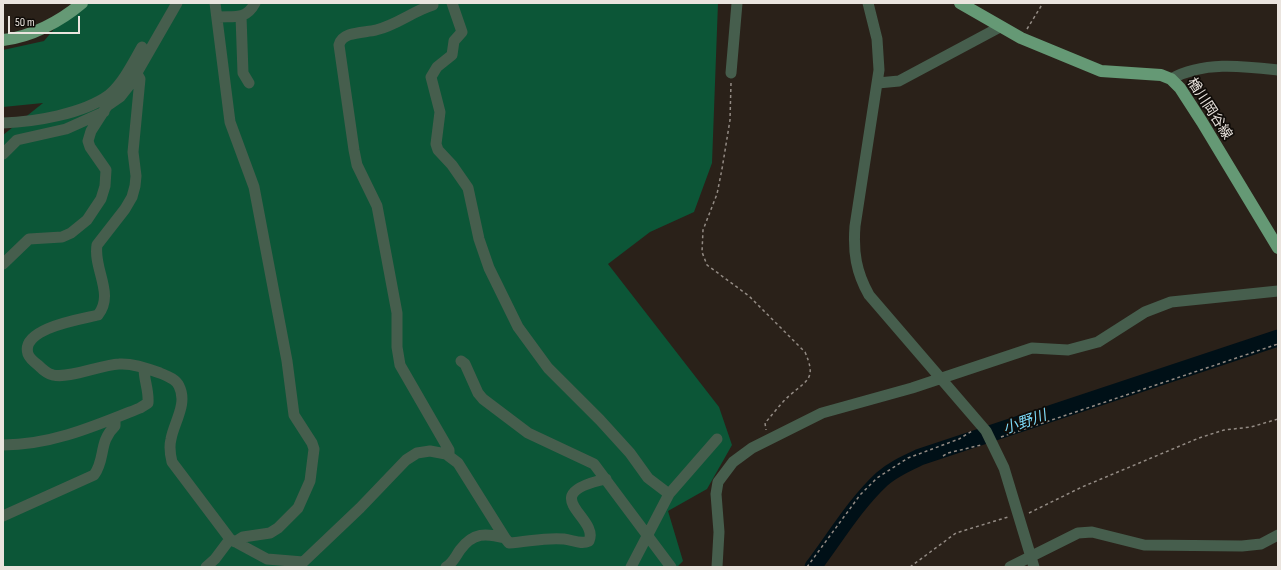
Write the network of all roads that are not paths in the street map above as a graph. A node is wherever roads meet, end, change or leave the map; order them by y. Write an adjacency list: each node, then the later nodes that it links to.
1 (82, 3): 16 (main road)
2 (168, 3): 24 (street)
3 (177, 3): 18 (street)
4 (215, 3): 13 (street)
5 (255, 3): 12 (street)
6 (409, 3): 14 (street)
7 (451, 3): 11 (street); 39 (street)
8 (737, 3): 19 (street)
9 (868, 3): 22 (street)
10 (960, 3): 15 (main road, 楢川岡谷線)
11 (431, 4): 14 (street)
12 (241, 16): 13 (street); 21 (street)
13 (218, 17): 44 (street)
14 (395, 22): 37 (street)
15 (1000, 27): 20 (main road, 楢川岡谷線); 22 (street)
16 (3, 40)
17 (1278, 70): 20 (street)
18 (136, 72): 23 (street); 30 (street)
19 (731, 73)
20 (1171, 79): 26 (main road, 楢川岡谷線)
21 (250, 83)
22 (878, 83): 31 (street)
23 (104, 112): 25 (street); 27 (street)
24 (3, 123)
25 (3, 154)
26 (1278, 248)
27 (3, 264)
28 (1278, 290): 31 (street)
29 (461, 361): 38 (street)
30 (144, 368): 32 (street); 44 (street)
31 (942, 379): 45 (street); 52 (street)
32 (115, 418): 33 (street); 36 (street)
33 (94, 426): 35 (street); 36 (street)
34 (717, 439): 39 (street)
35 (3, 445)
36 (102, 447): 40 (street)
37 (449, 456): 43 (street); 47 (street)
38 (606, 479): 41 (street); 43 (street)
39 (670, 494): 41 (street)
40 (3, 516)
41 (647, 535): 50 (street); 51 (street)
42 (1278, 535): 45 (street)
43 (505, 538): 49 (street)
44 (232, 540): 46 (street); 48 (street)
45 (1032, 562): 53 (street)
46 (268, 563): 47 (street)
47 (301, 564)
48 (206, 567)
49 (446, 567)
50 (631, 567)
51 (671, 567)
52 (717, 567)
53 (1010, 567)

